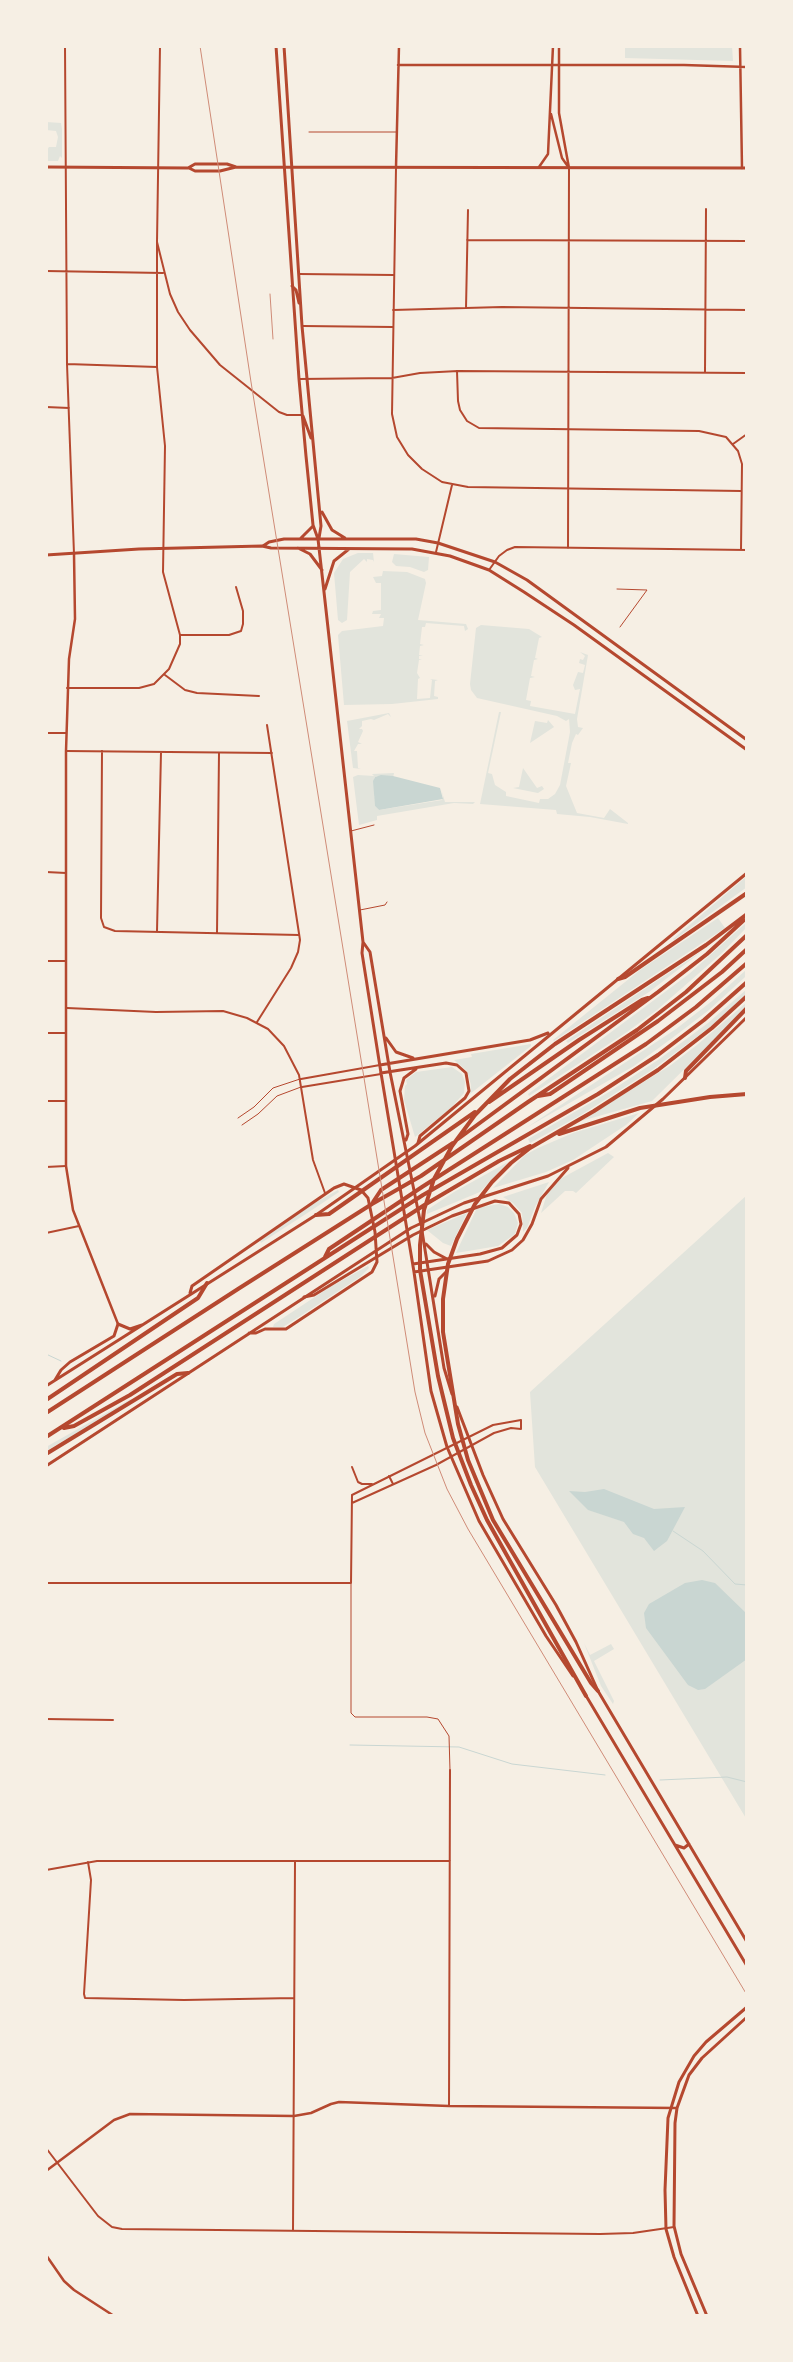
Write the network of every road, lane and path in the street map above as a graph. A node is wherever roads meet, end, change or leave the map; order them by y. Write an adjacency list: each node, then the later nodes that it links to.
1 (65, 46): 20 (street)
2 (160, 46): 21 (street)
3 (276, 46): 10 (main road)
4 (284, 46): 9 (main road)
5 (399, 46): 11 (street)
6 (553, 46): 12 (street)
7 (559, 46): 13 (street)
8 (740, 46): 14 (street)
9 (285, 54): 10 (main road); 26 (main road)
10 (277, 55): 25 (main road)
11 (398, 65): 12 (street); 18 (street)
12 (553, 65): 13 (street); 16 (street)
13 (560, 65): 14 (street); 28 (street)
14 (742, 67): 15 (street); 29 (street)
15 (747, 67)
16 (550, 110): 23 (street); 28 (street)
17 (309, 132): 18 (lane)
18 (396, 132): 27 (street)
19 (46, 167): 20 (main road)
20 (65, 167): 21 (main road); 39 (street)
21 (158, 167): 24 (main road); 37 (street)
22 (236, 167): 24 (main road); 24 (main road); 25 (main road)
23 (539, 167): 27 (main road); 28 (main road)
24 (188, 168)
25 (284, 168): 26 (main road); 44 (main road)
26 (292, 168): 27 (main road); 42 (main road)
27 (396, 168): 43 (street)
28 (569, 168): 29 (main road); 34 (street)
29 (742, 168): 30 (main road)
30 (747, 168)
31 (706, 209): 35 (street)
32 (468, 210): 33 (street)
33 (467, 240): 34 (street); 45 (street)
34 (570, 240): 35 (street); 46 (street)
35 (706, 240): 36 (street); 49 (street)
36 (747, 241)
37 (157, 242): 40 (street); 41 (street)
38 (46, 271): 39 (street)
39 (66, 272): 40 (street); 53 (street)
40 (155, 273): 41 (street); 54 (street)
41 (163, 273): 64 (street)
42 (299, 274): 43 (street); 47 (main road)
43 (394, 275): 48 (street)
44 (292, 286): 47 (main road); 60 (main road)
45 (466, 308): 46 (street); 48 (street)
46 (570, 309): 49 (street); 56 (street)
47 (301, 310): 51 (main road)
48 (393, 310): 52 (street)
49 (705, 310): 50 (street); 57 (street)
50 (747, 310)
51 (302, 326): 52 (street); 61 (main road)
52 (393, 326): 59 (street)
53 (68, 364): 54 (street); 63 (street)
54 (157, 367): 80 (street)
55 (458, 371): 56 (street); 59 (street); 65 (street)
56 (570, 372): 57 (street); 65 (street)
57 (705, 372): 58 (street)
58 (747, 373)
59 (392, 378): 61 (street); 69 (street)
60 (298, 379): 61 (street); 64 (main road)
61 (306, 379): 68 (main road)
62 (46, 408): 63 (street)
63 (70, 408): 87 (street)
64 (302, 415): 68 (main road); 73 (main road)
65 (570, 430): 67 (street); 70 (street)
66 (747, 434): 67 (street)
67 (733, 444): 71 (street)
68 (313, 446): 72 (main road)
69 (452, 485): 70 (street); 77 (street)
70 (569, 489): 71 (street); 82 (street)
71 (742, 491): 84 (street)
72 (319, 500): 75 (main road); 76 (main road)
73 (314, 525): 74 (main road); 75 (main road)
74 (299, 539): 75 (main road); 78 (main road)
75 (318, 539): 76 (main road); 81 (main road)
76 (348, 539): 77 (main road)
77 (438, 543): 86 (street); 89 (main road)
78 (262, 546): 79 (main road); 80 (main road)
79 (295, 547): 81 (main road); 91 (main road)
80 (164, 548): 87 (main road); 96 (street)
81 (320, 548): 83 (main road); 91 (main road)
82 (568, 548): 84 (street); 89 (street)
83 (350, 549): 86 (main road); 94 (main road)
84 (741, 550): 85 (street)
85 (747, 550)
86 (436, 552): 90 (main road)
87 (74, 554): 88 (main road); 102 (street)
88 (46, 555)
89 (495, 562): 90 (street); 97 (main road)
90 (489, 570): 98 (main road)
91 (322, 571): 94 (main road)
92 (236, 587): 96 (street)
93 (617, 589): 95 (lane)
94 (324, 592): 116 (main road)
95 (620, 627)
96 (180, 635): 101 (street)
97 (604, 637): 98 (main road); 99 (main road)
98 (600, 644): 100 (main road)
99 (649, 669): 100 (main road); 107 (main road)
100 (644, 675): 108 (main road)
101 (164, 676): 102 (street); 103 (street)
102 (67, 688): 106 (street)
103 (260, 696)
104 (267, 725): 114 (street)
105 (46, 733): 106 (street)
106 (66, 733): 110 (street)
107 (746, 739): 108 (main road)
108 (740, 745): 109 (main road)
109 (747, 750)
110 (66, 751): 111 (street); 118 (street)
111 (102, 751): 112 (street); 124 (street)
112 (161, 752): 113 (street); 124 (street)
113 (219, 753): 114 (street); 125 (street)
114 (272, 753): 126 (street)
115 (374, 825): 116 (lane)
116 (350, 831): 122 (main road)
117 (46, 872): 118 (street)
118 (66, 873): 131 (street)
119 (747, 873): 133 (main road)
120 (747, 892): 133 (highway)
121 (387, 902): 122 (lane)
122 (359, 911): 128 (main road)
123 (747, 915): 136 (highway); 206 (highway)
124 (157, 931): 125 (street)
125 (217, 932): 126 (street)
126 (299, 935): 140 (street)
127 (747, 935): 155 (highway)
128 (363, 942): 144 (main road); 147 (main road)
129 (747, 948): 155 (highway)
130 (46, 961): 131 (street)
131 (66, 961): 137 (street)
132 (747, 963): 171 (highway)
133 (618, 979): 141 (main road)
134 (747, 982): 171 (highway)
135 (747, 996): 205 (highway)
136 (651, 998): 166 (highway); 167 (highway)
137 (66, 1007): 140 (street); 143 (street)
138 (747, 1008): 151 (highway)
139 (747, 1016): 151 (main road)
140 (257, 1022): 152 (street)
141 (551, 1032): 145 (main road); 161 (main road)
142 (46, 1033): 143 (street)
143 (66, 1033): 157 (street)
144 (384, 1034): 145 (main road); 146 (main road)
145 (416, 1058): 146 (main road)
146 (389, 1064): 147 (main road); 149 (main road)
147 (380, 1066): 150 (main road); 152 (street)
148 (418, 1068): 149 (main road); 160 (main road); 161 (main road)
149 (390, 1072): 150 (main road); 160 (main road)
150 (381, 1074): 153 (street); 174 (main road)
151 (685, 1078): 164 (main road)
152 (300, 1079): 153 (street); 158 (lane)
153 (302, 1087): 159 (lane); 165 (street)
154 (747, 1094): 190 (highway)
155 (536, 1096): 166 (highway)
156 (46, 1101): 157 (street)
157 (65, 1101): 162 (street)
158 (238, 1118)
159 (242, 1125)
160 (406, 1141): 170 (main road)
161 (417, 1144): 167 (main road)
162 (66, 1166): 163 (street); 168 (street)
163 (46, 1167)
164 (568, 1168): 175 (main road); 180 (main road)
165 (325, 1193): 179 (main road); 184 (main road)
166 (372, 1204): 189 (highway)
167 (316, 1215): 178 (main road)
168 (79, 1226): 169 (street); 183 (street)
169 (46, 1232)
170 (425, 1243): 172 (main road); 173 (main road)
171 (325, 1257): 190 (highway)
172 (448, 1259): 173 (main road); 180 (main road)
173 (428, 1262): 174 (main road); 176 (main road)
174 (413, 1264): 177 (main road)
175 (452, 1267): 176 (main road); 181 (main road)
176 (429, 1270): 177 (main road); 181 (main road)
177 (414, 1272): 193 (main road)
178 (207, 1283): 179 (main road); 188 (highway)
179 (190, 1294): 182 (main road)
180 (304, 1297): 184 (main road)
181 (434, 1302): 191 (main road)
182 (148, 1323): 183 (main road); 186 (main road)
183 (118, 1324): 186 (main road)
184 (249, 1333): 185 (main road)
185 (188, 1373): 195 (highway); 197 (main road)
186 (55, 1381): 187 (main road)
187 (46, 1386)
188 (46, 1400)
189 (46, 1414)
190 (59, 1429): 192 (highway)
191 (468, 1436): 193 (street); 194 (main road); 194 (street)
192 (46, 1437)
193 (446, 1446): 196 (main road); 199 (street)
194 (471, 1447): 196 (street); 205 (main road)
195 (46, 1454)
196 (451, 1458): 201 (street); 206 (main road)
197 (46, 1466)
198 (352, 1467): 200 (street)
199 (389, 1476): 200 (street); 201 (street)
200 (377, 1483): 202 (street)
201 (393, 1484): 202 (street)
202 (352, 1503): 204 (street)
203 (46, 1582): 204 (street)
204 (351, 1583): 209 (lane)
205 (598, 1692): 210 (main road)
206 (586, 1696): 211 (main road)
207 (46, 1719): 208 (street)
208 (113, 1720)
209 (450, 1770): 212 (street)
210 (689, 1844): 211 (main road); 216 (main road)
211 (674, 1845): 217 (main road)
212 (450, 1861): 214 (street); 223 (street)
213 (88, 1862): 214 (street); 215 (street); 218 (street)
214 (295, 1862): 218 (street)
215 (46, 1870)
216 (747, 1942)
217 (747, 1966)
218 (294, 1998): 226 (street)
219 (747, 2007): 221 (main road)
220 (747, 2017): 222 (main road)
221 (696, 2053): 222 (main road); 224 (main road)
222 (702, 2058): 225 (main road)
223 (449, 2106): 224 (street); 226 (street)
224 (670, 2108): 225 (street); 231 (main road)
225 (677, 2108): 230 (main road)
226 (294, 2116): 228 (street); 232 (street)
227 (46, 2148): 228 (street)
228 (57, 2162): 229 (street); 232 (street)
229 (46, 2171)
230 (674, 2227): 231 (street); 234 (main road)
231 (666, 2229): 232 (street); 235 (main road)
232 (293, 2230)
233 (46, 2255): 236 (street)
234 (704, 2308): 235 (main road); 237 (main road)
235 (697, 2314)
236 (114, 2316)
237 (707, 2316)

